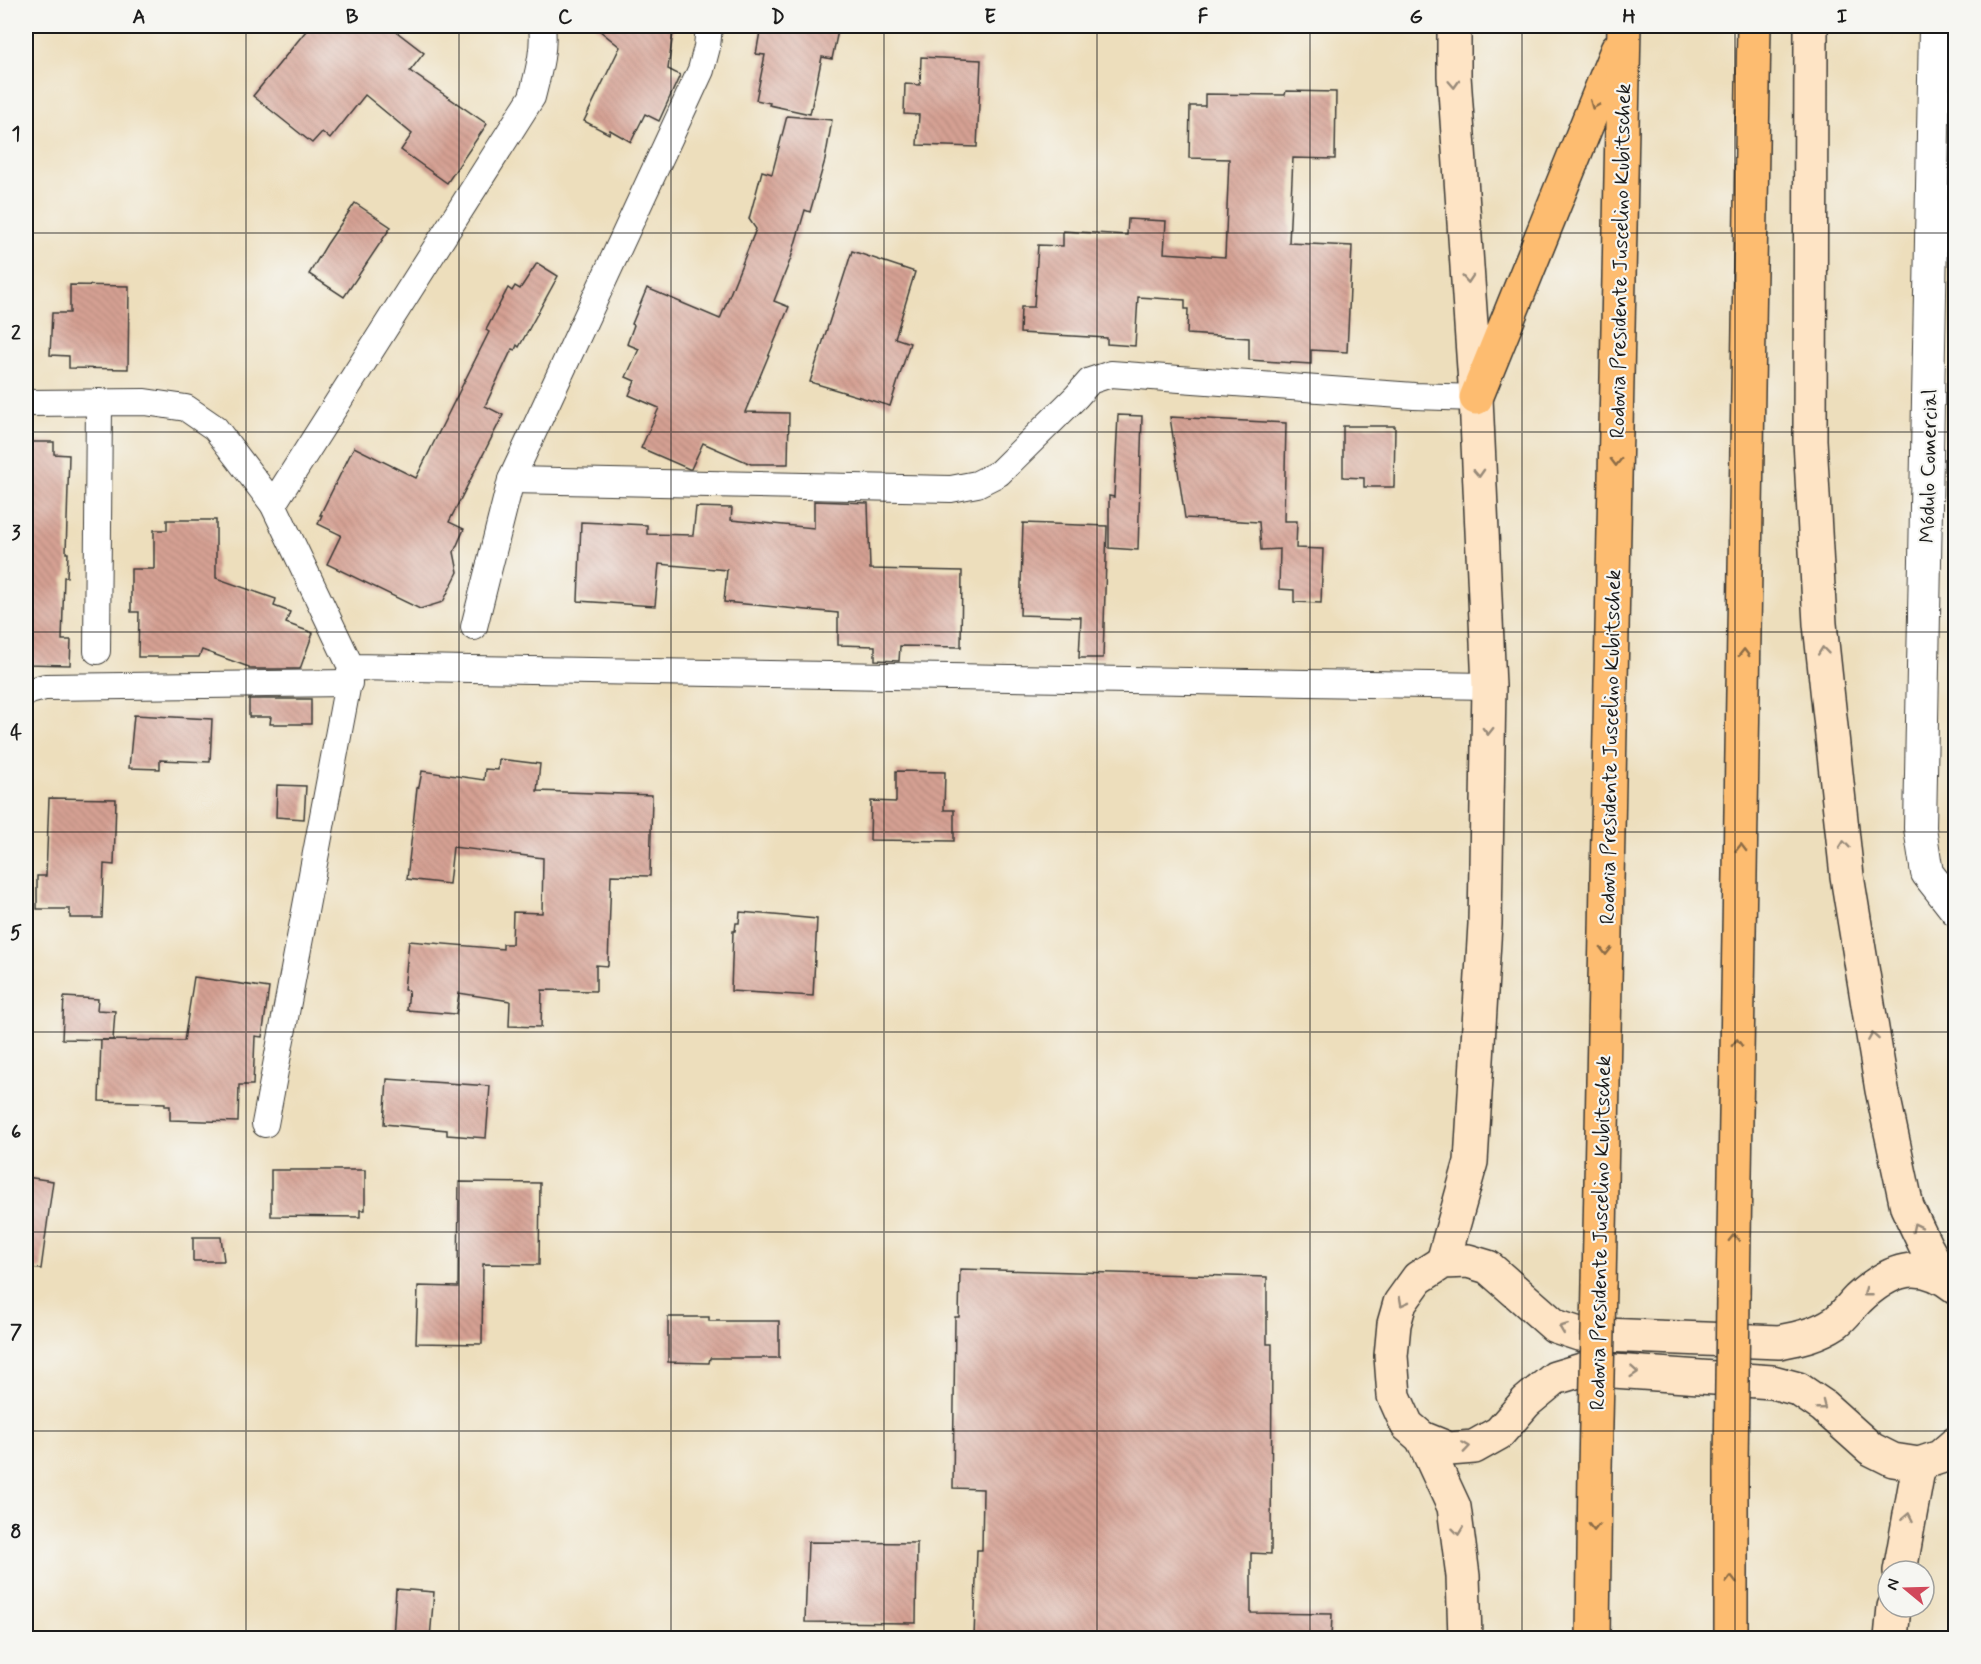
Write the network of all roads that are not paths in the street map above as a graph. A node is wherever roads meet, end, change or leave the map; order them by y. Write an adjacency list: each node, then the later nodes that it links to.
1 (542, 26): 12 (street)
2 (709, 26): 11 (street)
3 (1454, 26): 8 (main road, one-way to 8)
4 (1754, 26): 29 (highway, one-way to 4, bridge)
5 (1811, 26): 21 (main road, one-way to 5)
6 (1935, 26): 18 (street, Módulo Comercial)
7 (1624, 28): 8 (highway, one-way to 8); 28 (highway, Rodovia Presidente Juscelino Kubitschek, one-way to 28, bridge)
8 (1476, 398): 11 (street); 16 (main road, one-way to 16)
9 (99, 402): 10 (street); 12 (street); 14 (street)
10 (26, 403)
11 (511, 480): 13 (street)
12 (273, 504): 15 (street)
13 (474, 627)
14 (97, 651)
15 (350, 675): 16 (street); 17 (street); 19 (street)
16 (1489, 686): 20 (main road, one-way to 20)
17 (26, 692)
18 (1953, 904)
19 (265, 1124)
20 (1443, 1262): 21 (main road, one-way to 20); 22 (main road, one-way to 22)
21 (1950, 1282)
22 (1422, 1438): 24 (main road, one-way to 24); 27 (main road, one-way to 27)
23 (1956, 1443): 24 (main road)
24 (1919, 1464): 25 (main road, one-way to 24)
25 (1902, 1559)
26 (1893, 1619): 30 (main road)
27 (1465, 1638)
28 (1593, 1638)
29 (1731, 1638)
30 (1891, 1638)

